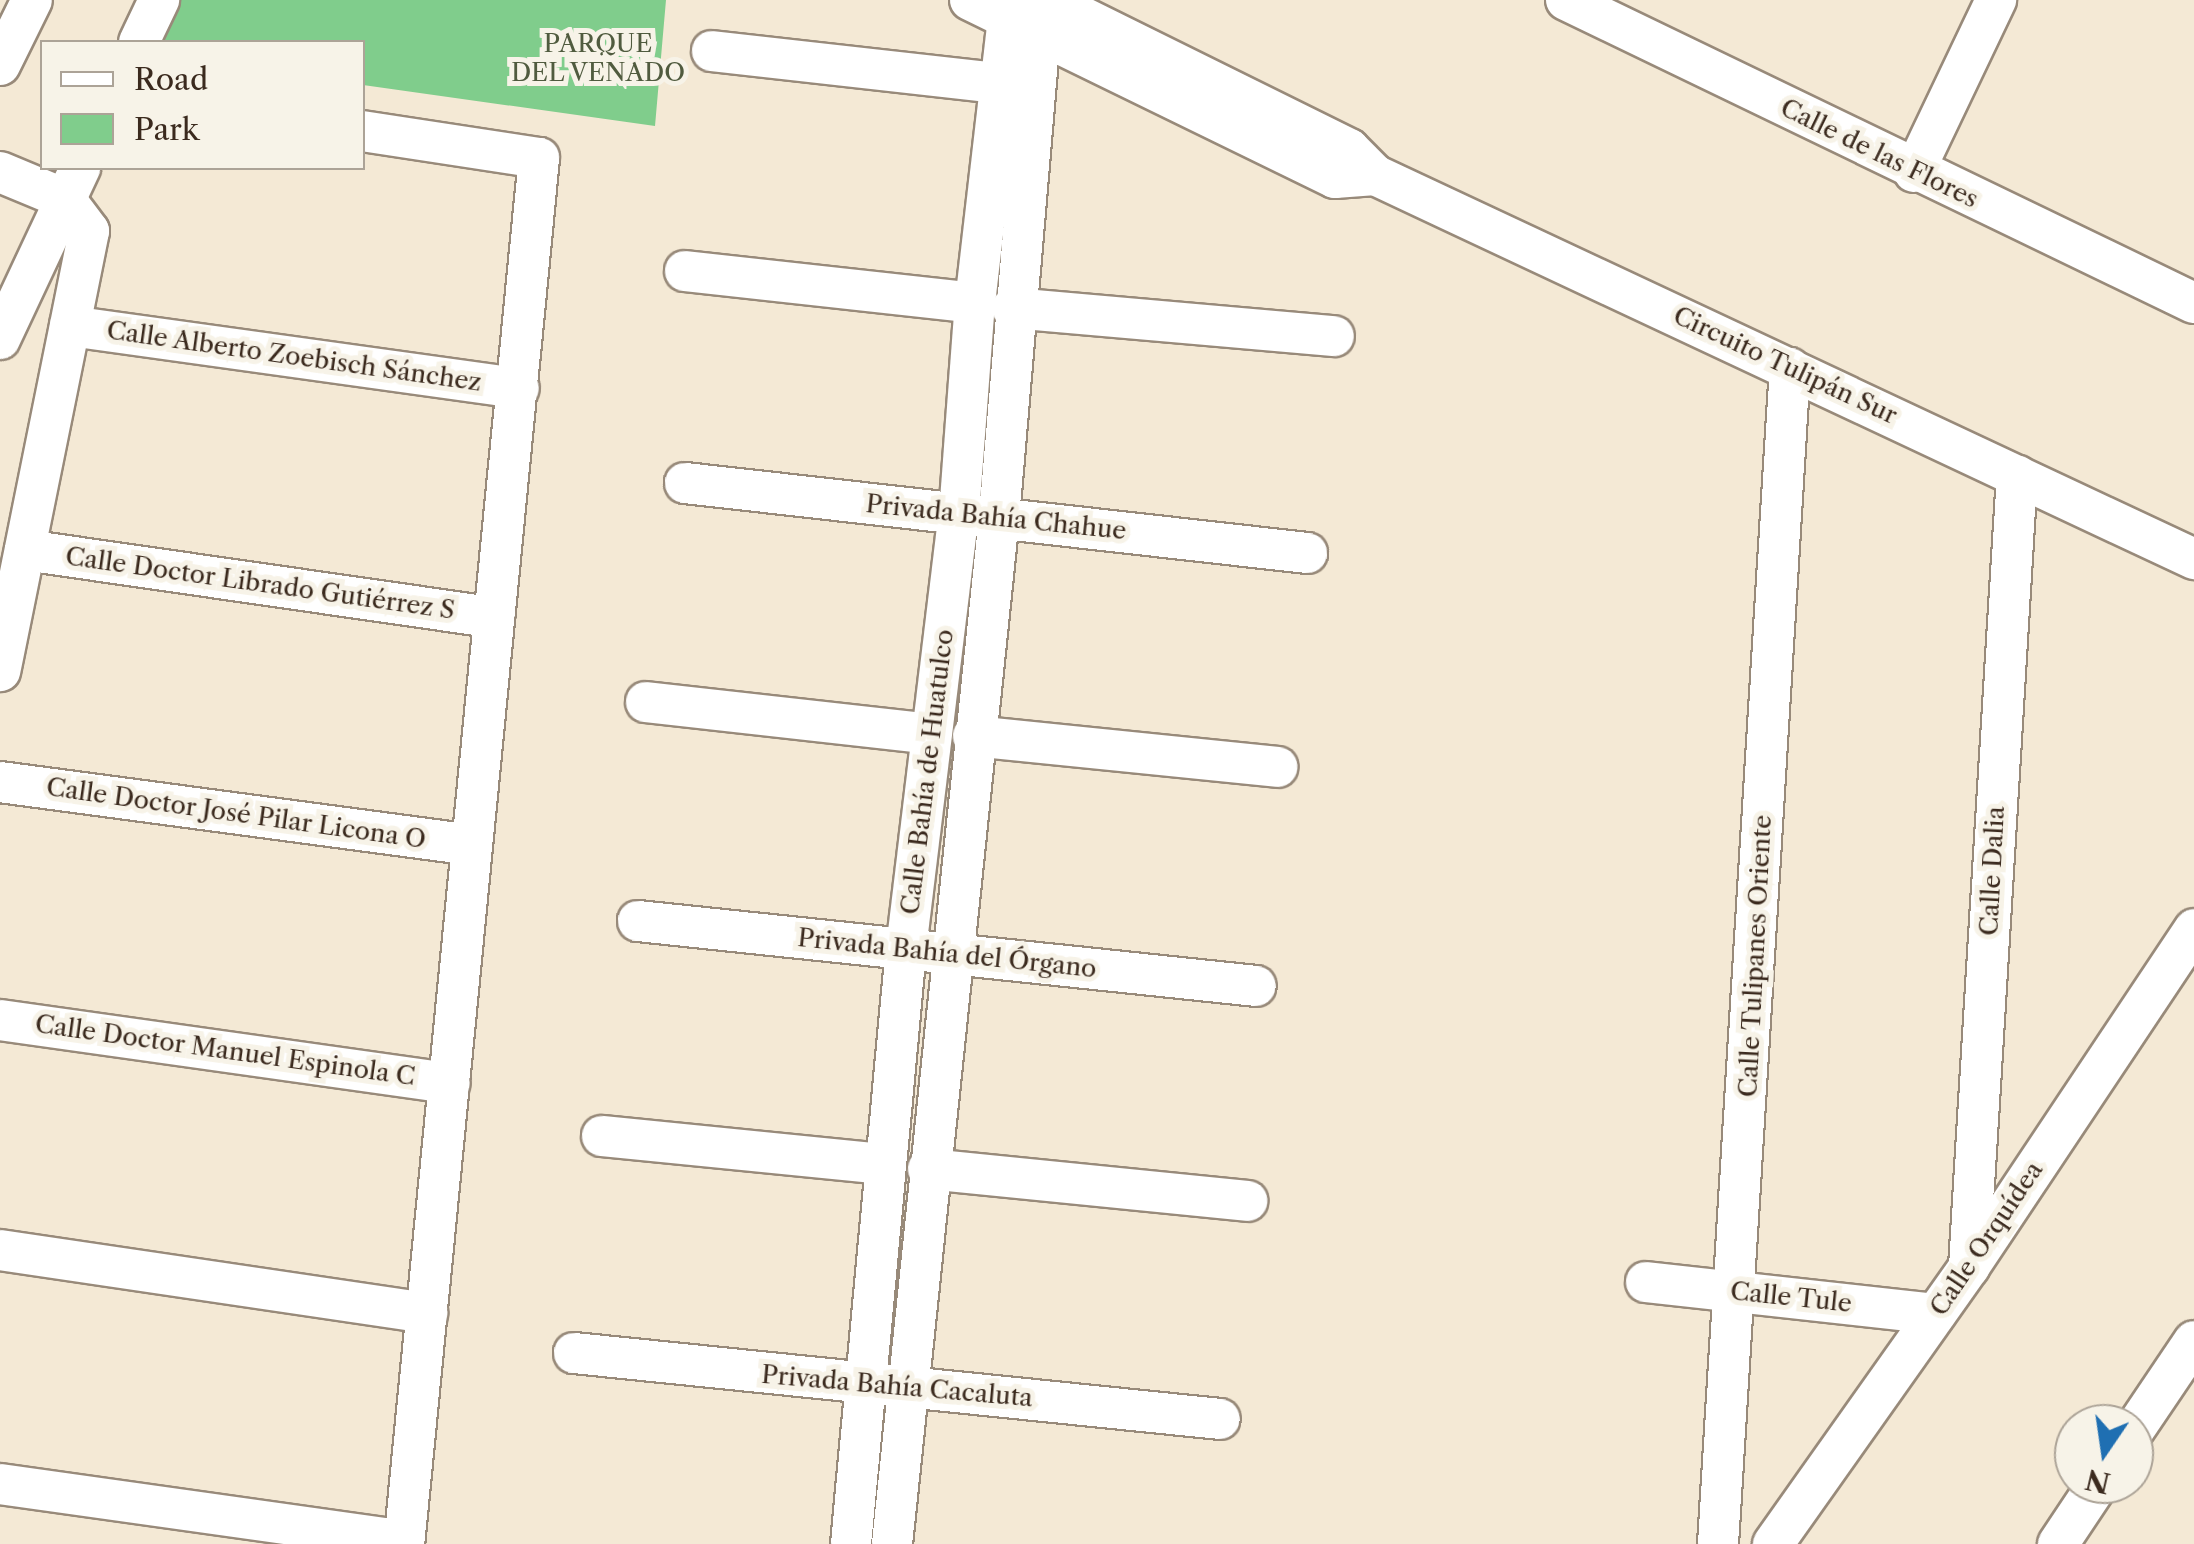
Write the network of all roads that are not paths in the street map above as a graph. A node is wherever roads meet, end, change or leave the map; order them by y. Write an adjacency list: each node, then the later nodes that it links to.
1 (158, 0): 7 (street)
2 (970, 0): 6 (street, Circuito Tulipán Sur)
3 (1566, 0): 13 (street, Calle de las Flores)
4 (1996, 0): 13 (street)
5 (18, 7): 9 (street)
6 (1030, 10): 10 (street, Calle Bahía de Huatulco); 17 (street, Calle Bahía de Huatulco); 21 (street, Circuito Tulipán Sur)
7 (140, 40)
8 (712, 52): 10 (street)
9 (0, 65)
10 (998, 83): 17 (street, Calle Bahía de Huatulco)
11 (365, 131): 22 (street)
12 (0, 172): 14 (street)
13 (1914, 172): 16 (street, Calle de las Flores)
14 (72, 184): 18 (street); 20 (street)
15 (685, 271): 17 (street)
16 (2194, 303)
17 (994, 306): 19 (street); 25 (street, Calle Bahía de Huatulco); 26 (street, Calle Bahía de Huatulco)
18 (70, 326): 22 (street, Calle Alberto Zoebisch Sánchez); 27 (street)
19 (1334, 336)
20 (0, 338)
21 (1790, 368): 23 (street, Circuito Tulipán Sur); 52 (street, Calle Tulipanes Oriente)
22 (519, 388): 30 (street)
23 (2017, 476): 29 (street, Circuito Tulipán Sur); 50 (street, Calle Dalia)
24 (685, 482): 25 (street, Privada Bahía Chahue)
25 (959, 514): 26 (street, Privada Bahía Chahue); 33 (street, Calle Bahía de Huatulco)
26 (999, 517): 28 (street, Privada Bahía Chahue); 34 (street, Calle Bahía de Huatulco)
27 (25, 550): 30 (street, Calle Doctor Librado Gutiérrez S); 31 (street)
28 (1307, 553)
29 (2194, 560)
30 (494, 618): 37 (street)
31 (0, 671)
32 (646, 702): 33 (street)
33 (932, 734): 40 (street, Calle Bahía de Huatulco)
34 (972, 736): 35 (street); 41 (street, Calle Bahía de Huatulco)
35 (1277, 767)
36 (0, 782): 37 (street, Calle Doctor José Pilar Licona O)
37 (472, 845): 44 (street)
38 (638, 922): 40 (street, Privada Bahía del Órgano)
39 (2194, 929): 50 (street, Calle Orquídea)
40 (906, 949): 41 (street, Privada Bahía del Órgano); 46 (street, Calle Bahía de Huatulco)
41 (949, 954): 42 (street, Privada Bahía del Órgano); 47 (street, Calle Bahía de Huatulco)
42 (1256, 986)
43 (0, 1020): 44 (street, Calle Doctor Manuel Espinola C)
44 (450, 1083): 53 (street)
45 (602, 1136): 46 (street)
46 (885, 1164): 57 (street, Calle Bahía de Huatulco)
47 (928, 1169): 48 (street); 58 (street, Calle Bahía de Huatulco)
48 (1247, 1201)
49 (0, 1250): 53 (street)
50 (1969, 1267): 54 (street, Calle Orquídea)
51 (1646, 1282): 52 (street, Calle Tule)
52 (1736, 1291): 54 (street, Calle Tule); 66 (street, Calle Tulipanes Oriente)
53 (427, 1312): 63 (street)
54 (1935, 1314): 67 (street, Calle Orquídea)
55 (2194, 1340): 59 (street)
56 (574, 1354): 57 (street, Privada Bahía Cacaluta)
57 (864, 1384): 58 (street, Privada Bahía Cacaluta); 64 (street, Calle Bahía de Huatulco)
58 (907, 1387): 60 (street, Privada Bahía Cacaluta); 65 (street, Calle Bahía de Huatulco)
59 (2151, 1404)
60 (1220, 1419)
61 (0, 1484): 63 (street)
62 (2085, 1504): 68 (street)
63 (404, 1542)
64 (851, 1544)
65 (892, 1544)
66 (1718, 1544)
67 (1773, 1544)
68 (2058, 1544)

